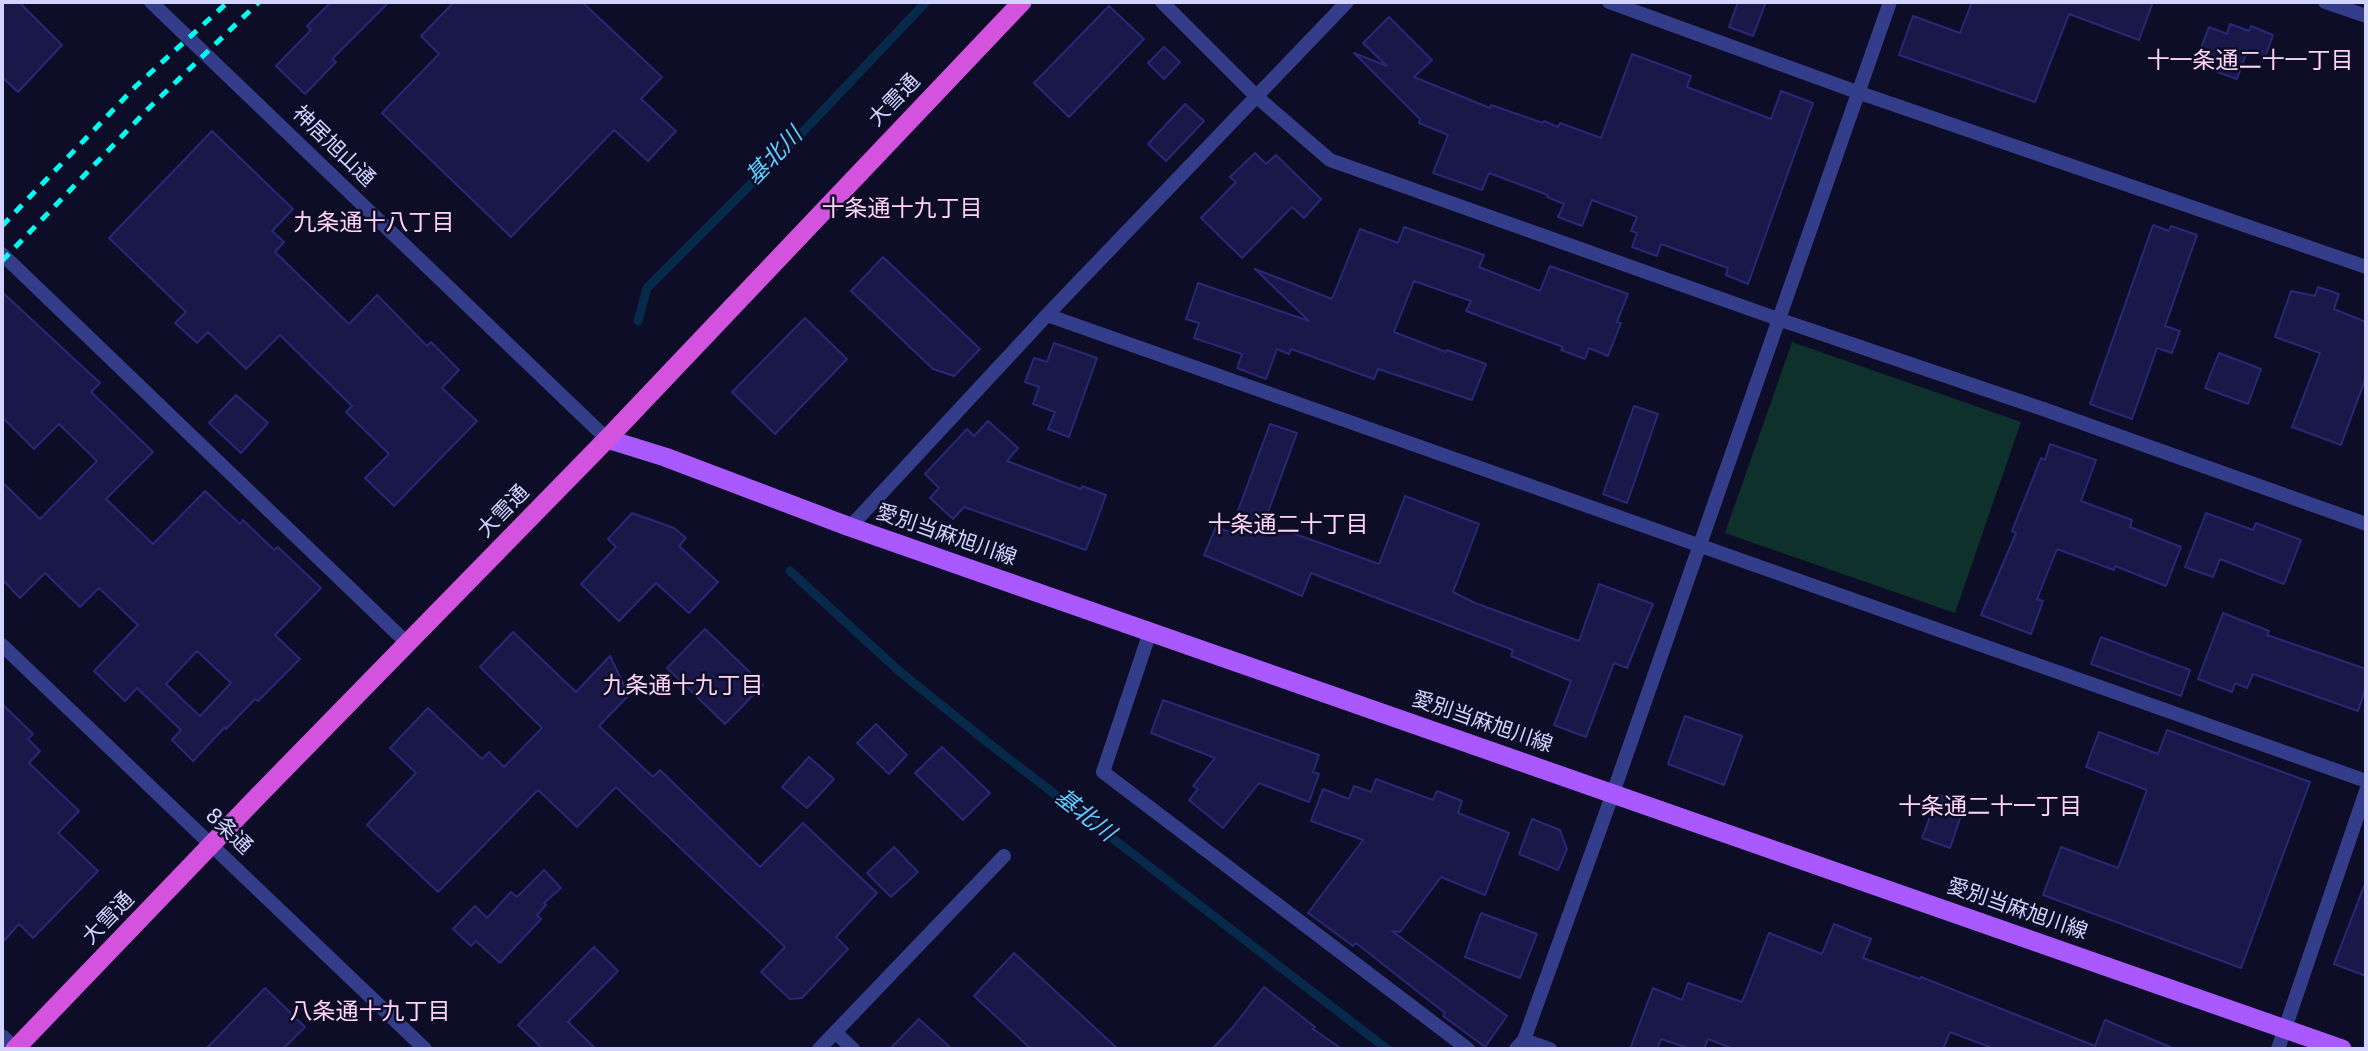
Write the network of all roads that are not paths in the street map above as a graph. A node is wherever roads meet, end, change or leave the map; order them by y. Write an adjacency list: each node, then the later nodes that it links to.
1 (151, 2): 15 (street, 神居旭山通)
2 (1021, 2): 15 (highway, 大雪通)
3 (1162, 2): 10 (street)
4 (1347, 2): 10 (street)
5 (1609, 2): 9 (street)
6 (1889, 2): 9 (street)
7 (2325, 2): 8 (street)
8 (2366, 16)
9 (1857, 92): 12 (street); 14 (street)
10 (1257, 97): 13 (street); 14 (street)
11 (2, 254): 20 (street)
12 (2366, 268)
13 (1047, 315): 17 (street); 18 (street)
14 (1778, 319): 16 (street); 18 (street)
15 (607, 439): 17 (main road, 愛別当麻旭川線); 20 (highway, 大雪通)
16 (2366, 524)
17 (850, 527): 19 (main road, 愛別当麻旭川線)
18 (1700, 545): 22 (street); 24 (street)
19 (1150, 632): 24 (main road, 愛別当麻旭川線); 35 (street)
20 (408, 644): 25 (highway, 大雪通)
21 (2, 645): 25 (street, 8条通)
22 (2366, 780)
23 (2366, 792): 27 (street)
24 (1612, 793): 27 (main road, 愛別当麻旭川線); 30 (street)
25 (211, 845): 31 (highway, 大雪通); 32 (street, 8条通)
26 (1004, 856): 28 (street)
27 (2285, 1029): 37 (street); 38 (main road, 愛別当麻旭川線)
28 (835, 1032): 33 (street); 34 (street)
29 (2, 1036): 31 (street)
30 (1520, 1044): 36 (street)
31 (15, 1049)
32 (425, 1049)
33 (819, 1049)
34 (853, 1049)
35 (1468, 1049)
36 (1550, 1049)
37 (2278, 1049)
38 (2342, 1049)

